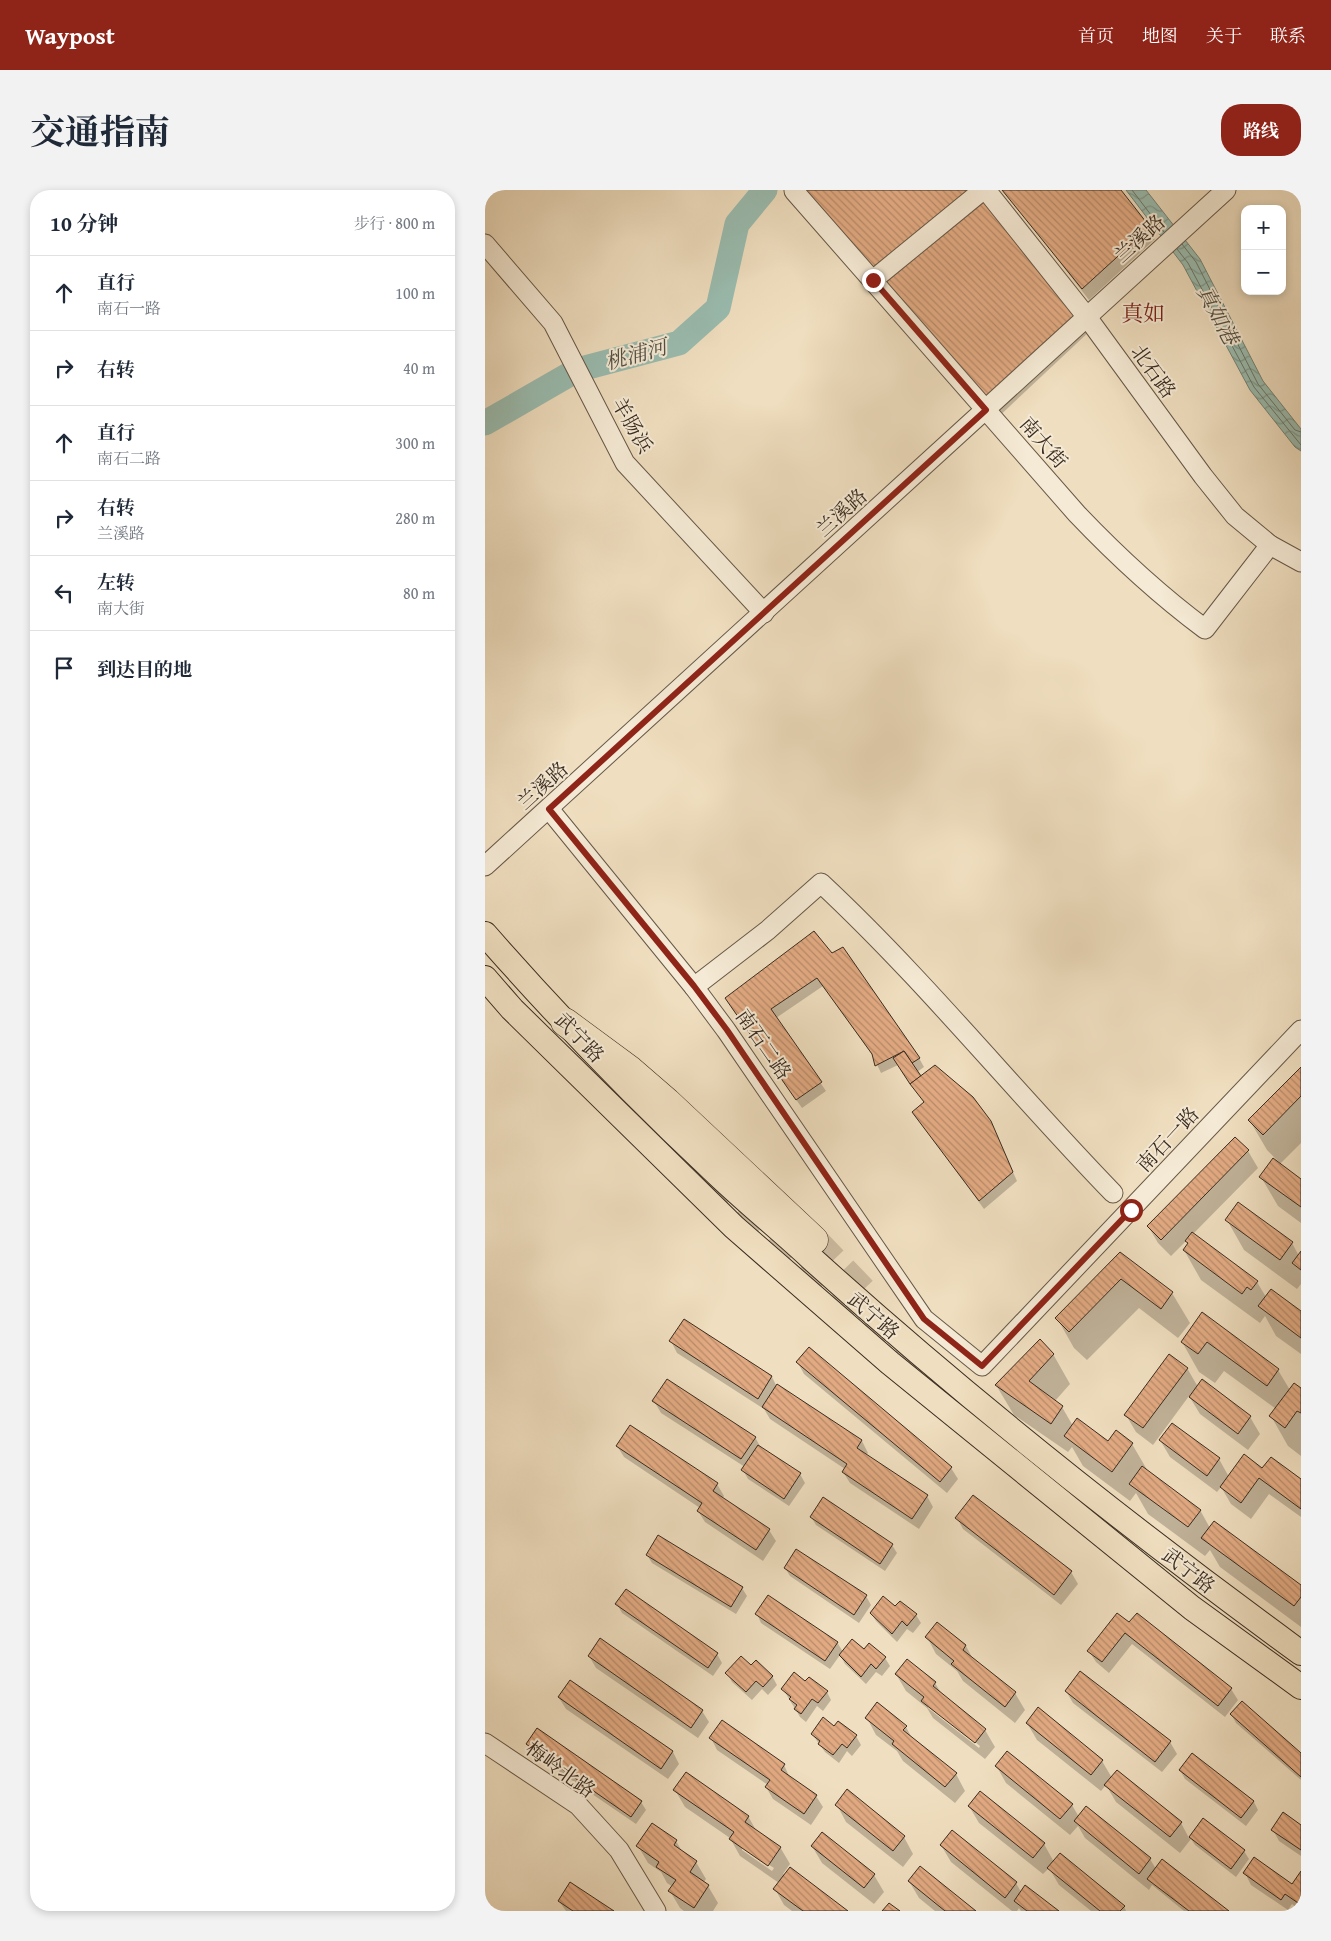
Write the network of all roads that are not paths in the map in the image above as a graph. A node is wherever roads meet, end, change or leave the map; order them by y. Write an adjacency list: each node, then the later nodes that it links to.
1 (984, 190): 5 (street); 6 (street, 北石路)
2 (1226, 190): 6 (street, 兰溪路)
3 (794, 191): 5 (street, 南大街)
4 (485, 244): 10 (street, 羊肠浜)
5 (873, 280): 7 (street, 南大街)
6 (1087, 317): 7 (street, 兰溪路); 8 (street, 北石路)
7 (986, 410): 8 (street, 南大街); 10 (street, 兰溪路)
8 (1270, 545): 9 (street, 北石路)
9 (1301, 562)
10 (764, 613): 11 (street, 兰溪路)
11 (549, 809): 12 (street, 兰溪路); 15 (street, 南石二路)
12 (485, 866)
13 (485, 934): 16 (main road, 武宁路)
14 (485, 978): 22 (main road, 武宁路)
15 (694, 986): 18 (street); 20 (street, 南石二路)
16 (565, 1022): 19 (highway); 21 (main road, 武宁路)
17 (1301, 1030): 20 (street, 南石一路)
18 (1113, 1192)
19 (814, 1240)
20 (982, 1366)
21 (1301, 1653)
22 (1301, 1687)
23 (485, 1743): 24 (street, 梅岭北路)
24 (656, 1911)

